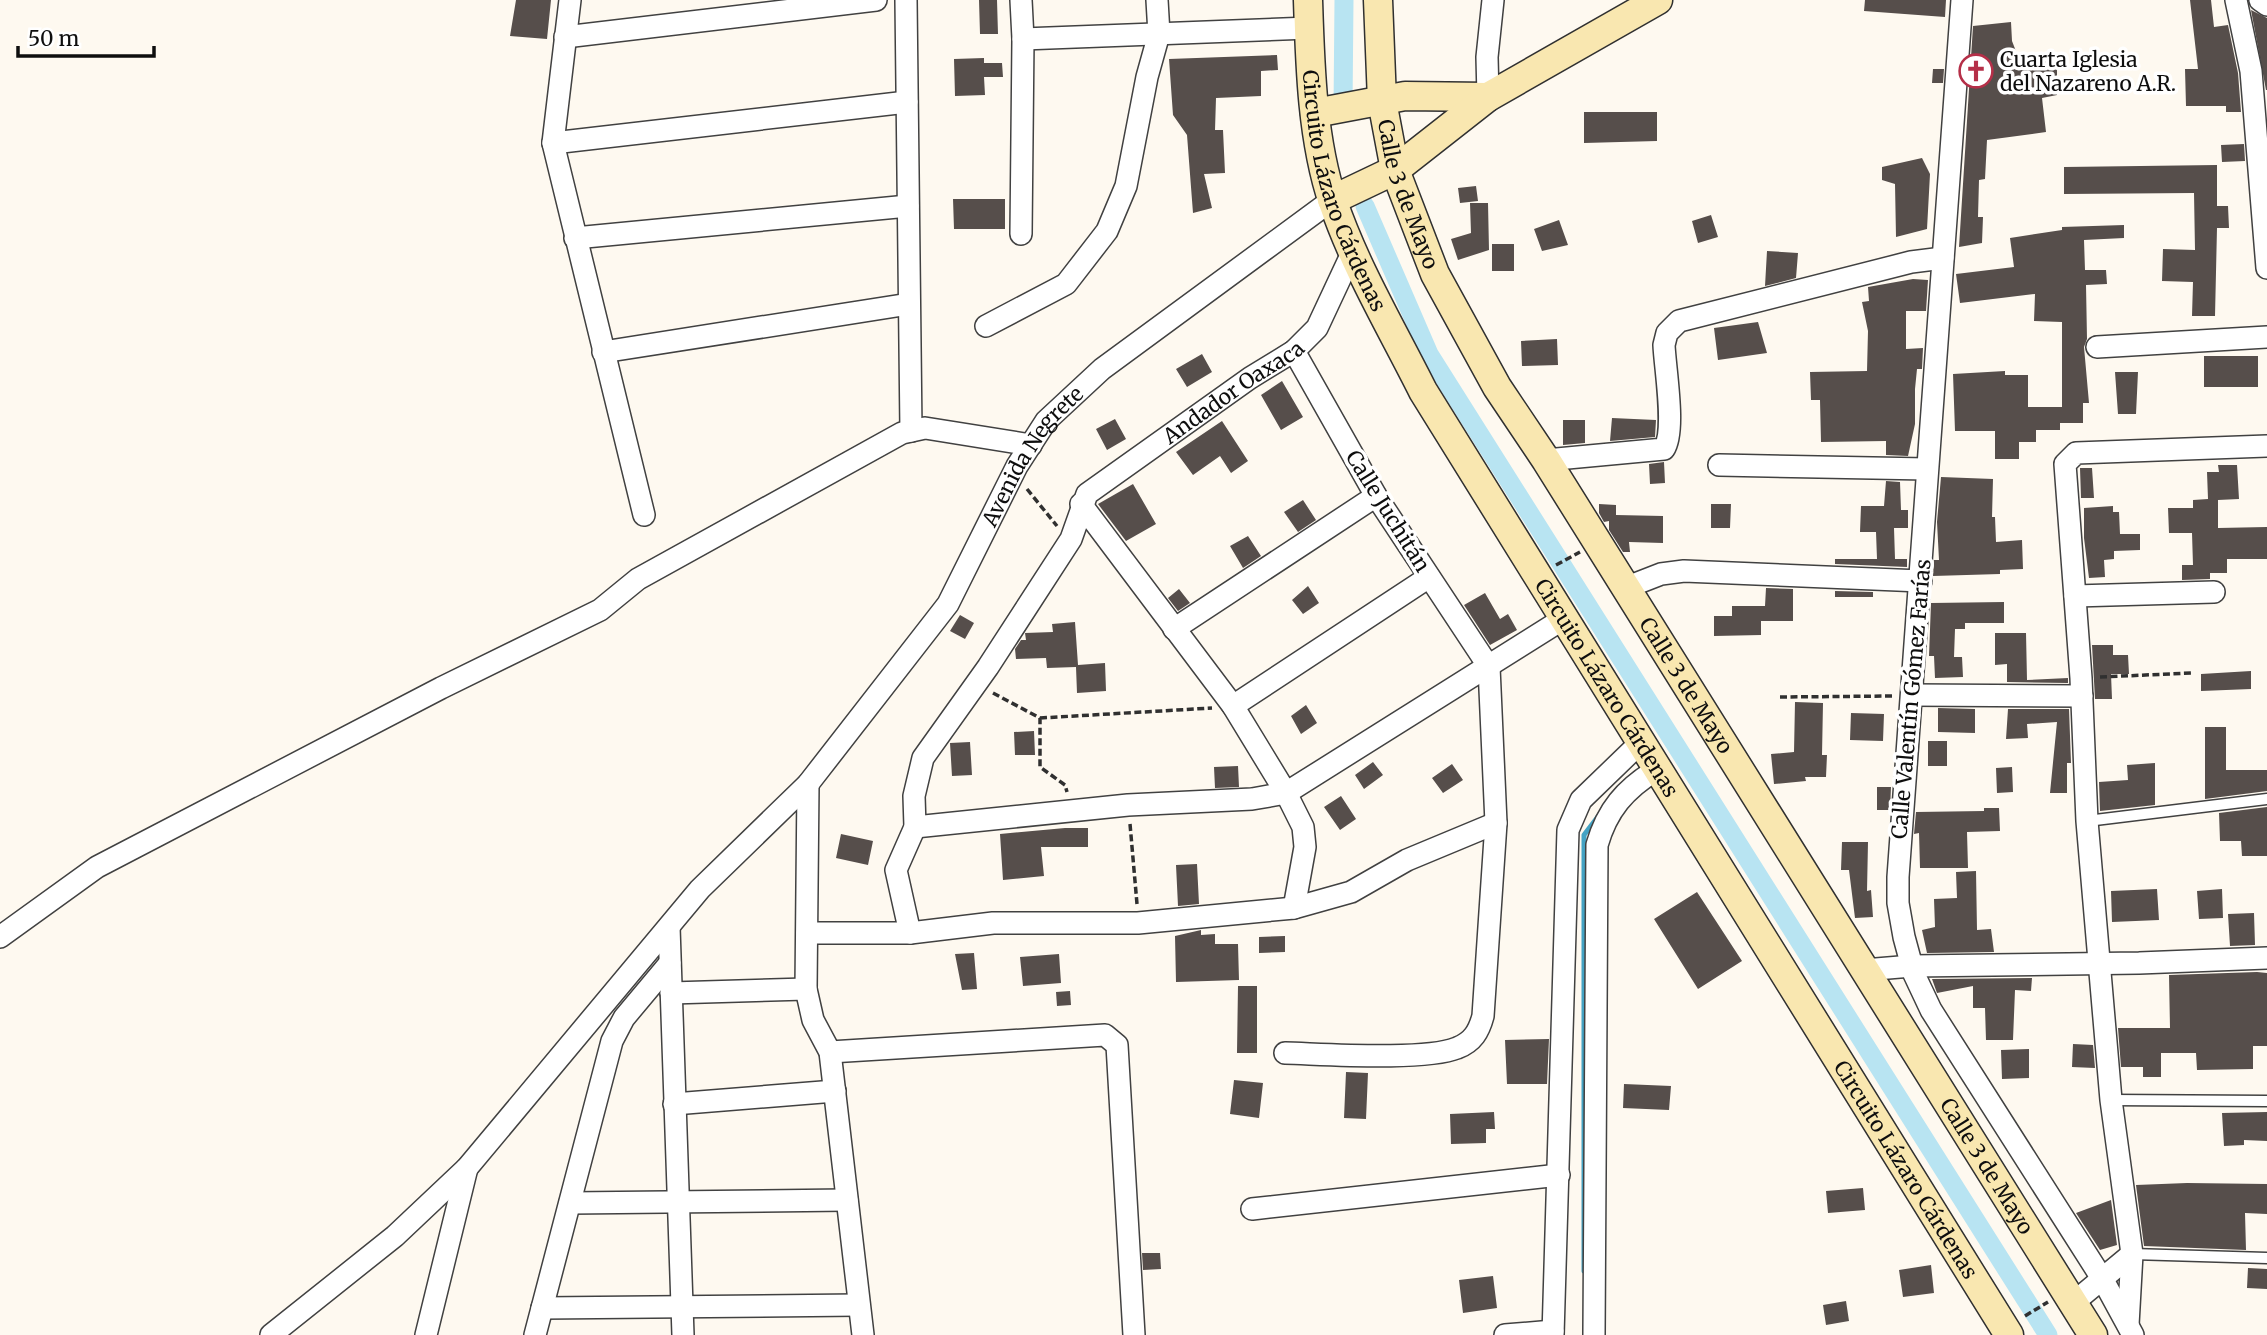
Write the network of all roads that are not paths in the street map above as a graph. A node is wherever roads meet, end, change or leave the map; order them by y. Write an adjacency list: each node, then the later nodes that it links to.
1 (570, 0): 16 (street)
2 (876, 0): 16 (street)
3 (906, 0): 20 (street)
4 (1021, 0): 17 (street)
5 (1157, 0): 15 (street)
6 (1308, 0): 14 (street, Circuito Lázaro Cárdenas)
7 (1378, 0): 19 (street, Calle 3 de Mayo)
8 (1493, 0): 18 (street)
9 (1658, 0): 18 (street)
10 (1962, 0): 29 (street, Calle Valentín Gómez Farías)
11 (2236, 0): 30 (street)
12 (2260, 0): 13 (street)
13 (2267, 5)
14 (1309, 28): 15 (street); 21 (street, Circuito Lázaro Cárdenas)
15 (1159, 34): 17 (street); 32 (street)
16 (565, 37): 22 (street)
17 (1023, 39): 26 (street)
18 (1488, 97): 19 (street); 23 (street)
19 (1382, 101): 21 (street); 23 (street, Calle 3 de Mayo)
20 (907, 102): 22 (street); 25 (street)
21 (1315, 113): 24 (street, Circuito Lázaro Cárdenas)
22 (553, 143): 27 (street)
23 (1395, 170): 24 (street); 40 (street, Calle 3 de Mayo)
24 (1332, 200): 28 (street, Circuito Lázaro Cárdenas); 38 (street, Avenida Negrete)
25 (908, 206): 27 (street); 31 (street)
26 (1021, 234)
27 (575, 238): 36 (street)
28 (1353, 251): 35 (street, Andador Oaxaca); 51 (street, Circuito Lázaro Cárdenas)
29 (1943, 258): 40 (street); 42 (street, Calle Valentín Gómez Farías)
30 (2267, 268)
31 (909, 304): 36 (street); 37 (street)
32 (986, 326)
33 (2267, 337): 34 (street)
34 (2097, 347)
35 (1294, 351): 43 (street, Calle Juchitán); 44 (street, Andador Oaxaca)
36 (603, 352): 45 (street)
37 (911, 431): 38 (street); 69 (street)
38 (1031, 445): 59 (street, Avenida Negrete)
39 (2267, 446): 50 (street)
40 (1546, 460): 48 (street, Calle 3 de Mayo)
41 (1719, 465): 42 (street)
42 (1927, 469): 47 (street, Calle Valentín Gómez Farías)
43 (1376, 496): 46 (street, Calle Juchitán); 52 (street)
44 (1081, 504): 52 (street); 64 (street)
45 (644, 515)
46 (1429, 577): 53 (street, Calle Juchitán); 56 (street)
47 (1921, 581): 48 (street); 55 (street, Calle Valentín Gómez Farías)
48 (1625, 589): 74 (street, Calle 3 de Mayo)
49 (2214, 592): 50 (street)
50 (2075, 596): 54 (street)
51 (1563, 619): 53 (street); 57 (street, Circuito Lázaro Cárdenas)
52 (1174, 629): 56 (street)
53 (1489, 667): 60 (street); 63 (street)
54 (2081, 687): 55 (street); 62 (street)
55 (1912, 695): 73 (street, Calle Valentín Gómez Farías)
56 (1234, 706): 60 (street)
57 (1640, 743): 58 (street, Circuito Lázaro Cárdenas); 84 (street)
58 (1656, 770): 96 (street, Circuito Lázaro Cárdenas); 106 (street)
59 (808, 784): 66 (street, Avenida Negrete); 67 (street)
60 (1286, 793): 64 (street); 65 (street)
61 (2267, 799): 62 (lane)
62 (2087, 821): 71 (street)
63 (1496, 823): 65 (street); 78 (street)
64 (915, 827): 68 (street)
65 (1294, 908): 68 (street)
66 (669, 927): 72 (street); 83 (street, Avenida Negrete)
67 (807, 933): 68 (street); 75 (street)
68 (910, 933)
69 (0, 937)
70 (2267, 958): 71 (street)
71 (2100, 962): 73 (street); 80 (street)
72 (670, 963): 76 (street); 87 (street)
73 (1912, 966): 74 (street); 91 (street, Calle Valentín Gómez Farías)
74 (1864, 970): 92 (street, Calle 3 de Mayo)
75 (806, 989): 76 (street); 77 (street)
76 (671, 992): 82 (street)
77 (830, 1052): 79 (street); 104 (street)
78 (1285, 1053)
79 (835, 1091): 82 (street); 86 (street)
80 (2111, 1100): 81 (lane); 89 (street)
81 (2267, 1101)
82 (674, 1104): 85 (street)
83 (467, 1168): 99 (street, Avenida Negrete); 100 (street)
84 (1559, 1175): 88 (street); 98 (street)
85 (677, 1200): 86 (street); 87 (street); 94 (street)
86 (847, 1200): 93 (street)
87 (570, 1203): 95 (street)
88 (1252, 1209)
89 (2132, 1254): 90 (lane); 91 (street); 97 (street)
90 (2267, 1258)
91 (2103, 1280): 92 (street); 97 (street, Calle Valentín Gómez Farías)
92 (2073, 1303): 107 (street, Calle 3 de Mayo)
93 (859, 1305): 94 (street); 103 (street)
94 (683, 1307): 95 (street); 102 (street)
95 (542, 1308): 101 (street)
96 (2015, 1327)
97 (2131, 1330)
98 (1553, 1333): 105 (street)
99 (271, 1335)
100 (426, 1335)
101 (535, 1335)
102 (683, 1335)
103 (863, 1335)
104 (1134, 1335)
105 (1505, 1335)
106 (1594, 1335)
107 (2093, 1335)

